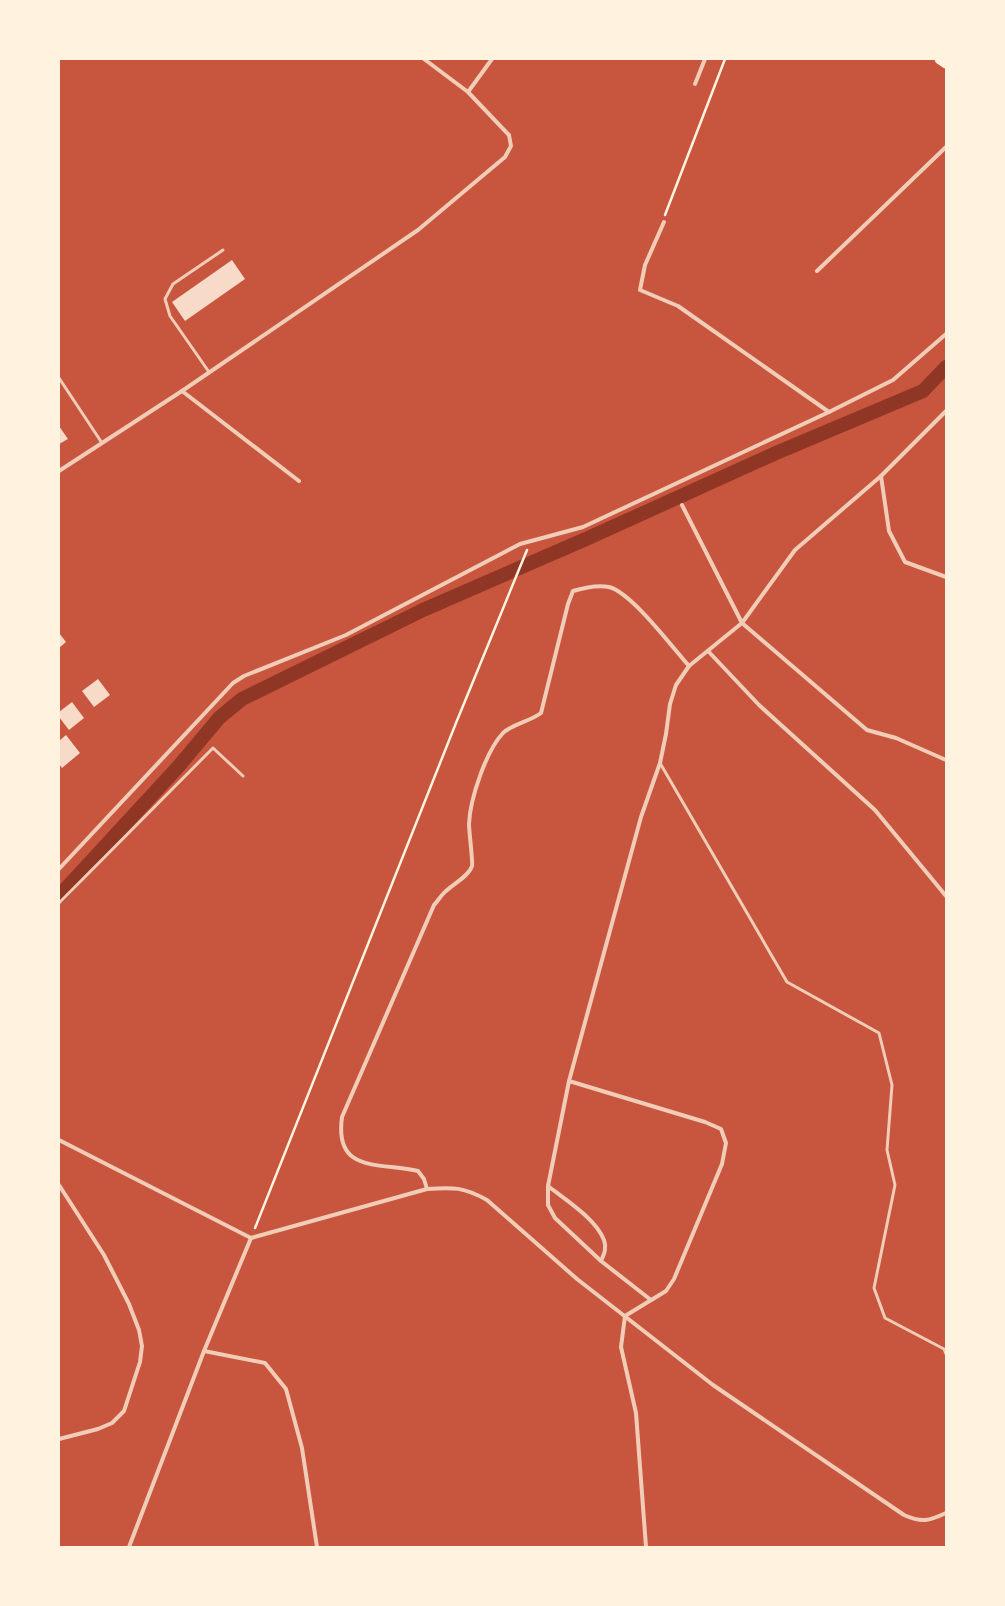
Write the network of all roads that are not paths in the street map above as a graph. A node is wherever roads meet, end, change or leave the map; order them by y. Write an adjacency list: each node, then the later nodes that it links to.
1 (424, 59): 7 (street)
2 (492, 59): 7 (street)
3 (705, 59): 6 (street)
4 (940, 59): 5 (highway)
5 (946, 64)
6 (695, 84)
7 (468, 92): 13 (street)
8 (946, 148): 11 (street)
9 (664, 222): 17 (street)
10 (223, 250): 13 (lane)
11 (817, 271)
12 (946, 334): 17 (street)
13 (209, 372): 15 (street)
14 (59, 378): 18 (lane)
15 (182, 391): 18 (street); 21 (street)
16 (946, 411): 20 (street)
17 (829, 412): 30 (street)
18 (102, 443): 19 (street)
19 (59, 471)
20 (881, 476): 23 (street); 24 (street)
21 (299, 481)
22 (682, 505): 24 (street)
23 (946, 577)
24 (742, 623): 25 (street); 27 (street)
25 (708, 651): 26 (street); 31 (street)
26 (689, 666): 28 (street); 37 (street)
27 (946, 760)
28 (660, 763): 33 (street); 43 (lane)
29 (244, 776): 32 (lane)
30 (59, 869)
31 (946, 896)
32 (59, 903)
33 (569, 1081): 36 (street); 40 (street)
34 (59, 1140): 38 (street)
35 (59, 1185): 44 (street)
36 (548, 1186): 39 (street); 39 (street)
37 (427, 1189): 38 (street); 41 (street)
38 (251, 1238): 42 (street)
39 (601, 1261): 40 (street)
40 (651, 1300): 41 (street)
41 (625, 1316): 45 (street); 48 (street)
42 (204, 1351): 46 (street); 47 (street)
43 (946, 1354)
44 (59, 1440)
45 (946, 1513)
46 (129, 1547)
47 (317, 1547)
48 (646, 1547)

